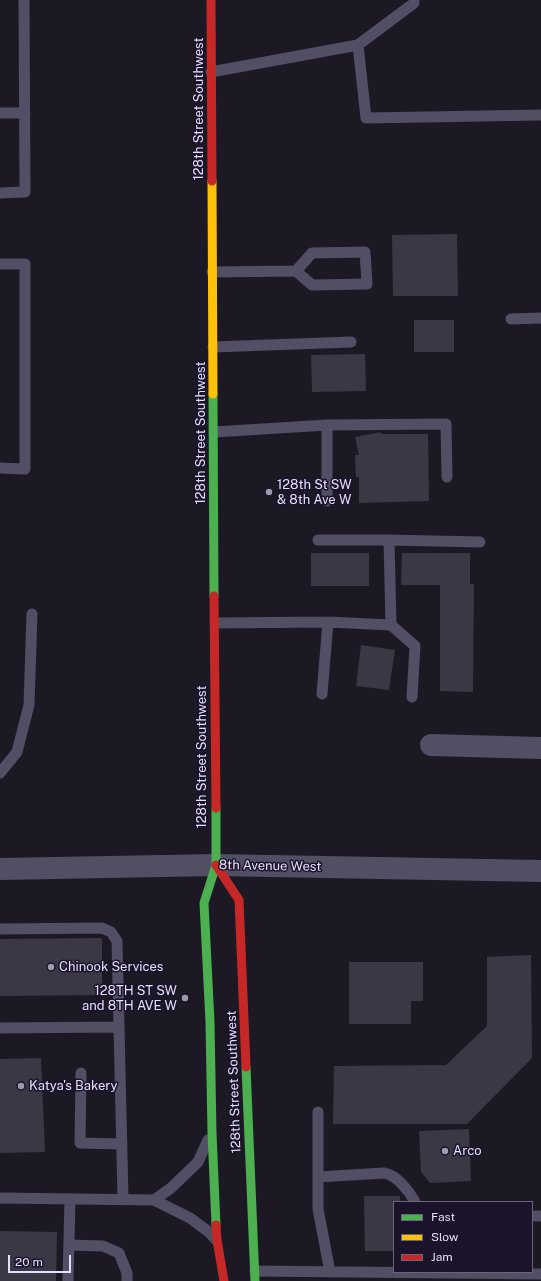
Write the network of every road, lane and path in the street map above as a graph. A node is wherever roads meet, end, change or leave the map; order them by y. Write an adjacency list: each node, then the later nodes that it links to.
1 (24, 0): 7 (lane)
2 (211, 0): 5 (main road, 128th Street Southwest)
3 (414, 0): 4 (lane)
4 (358, 45): 5 (lane); 8 (lane)
5 (211, 72): 12 (main road, 128th Street Southwest)
6 (0, 113): 7 (lane)
7 (25, 113): 9 (lane)
8 (541, 115)
9 (0, 193)
10 (0, 264): 19 (lane)
11 (296, 271): 11 (lane); 12 (lane)
12 (212, 272): 16 (main road, 128th Street Southwest)
13 (541, 318): 14 (lane)
14 (511, 319)
15 (351, 342): 16 (lane)
16 (213, 347): 18 (main road, 128th Street Southwest)
17 (327, 426): 18 (lane); 20 (lane); 21 (lane)
18 (214, 432): 27 (main road, 128th Street Southwest)
19 (0, 468)
20 (447, 477)
21 (327, 501)
22 (318, 540): 23 (lane)
23 (389, 540): 24 (lane); 28 (lane)
24 (480, 542)
25 (32, 614): 33 (lane)
26 (328, 622): 27 (lane); 28 (lane); 29 (lane)
27 (215, 623): 34 (main road, 128th Street Southwest)
28 (391, 625): 30 (lane)
29 (322, 694)
30 (412, 697)
31 (431, 746): 32 (street)
32 (541, 748)
33 (0, 773)
34 (216, 865): 35 (street, 8th Avenue West); 36 (street, 8th Avenue West); 42 (main road, 128th Street Southwest); 55 (main road, 128th Street Southwest)
35 (0, 869)
36 (541, 871)
37 (0, 929): 38 (lane)
38 (119, 1027): 39 (lane); 43 (lane)
39 (0, 1028)
40 (81, 1073): 43 (lane)
41 (318, 1112): 44 (lane)
42 (212, 1133): 48 (lane); 50 (main road, 128th Street Southwest)
43 (122, 1144): 47 (lane)
44 (318, 1177): 49 (lane); 52 (lane)
45 (0, 1198): 46 (lane)
46 (70, 1199): 47 (lane); 51 (lane)
47 (123, 1199): 48 (lane)
48 (154, 1200): 50 (lane)
49 (414, 1201)
50 (217, 1240): 58 (main road, 128th Street Southwest)
51 (69, 1245): 56 (lane); 57 (lane)
52 (330, 1272): 54 (lane); 55 (lane)
53 (541, 1274): 54 (lane)
54 (460, 1275)
55 (255, 1276)
56 (68, 1281)
57 (127, 1281)
58 (224, 1281)

